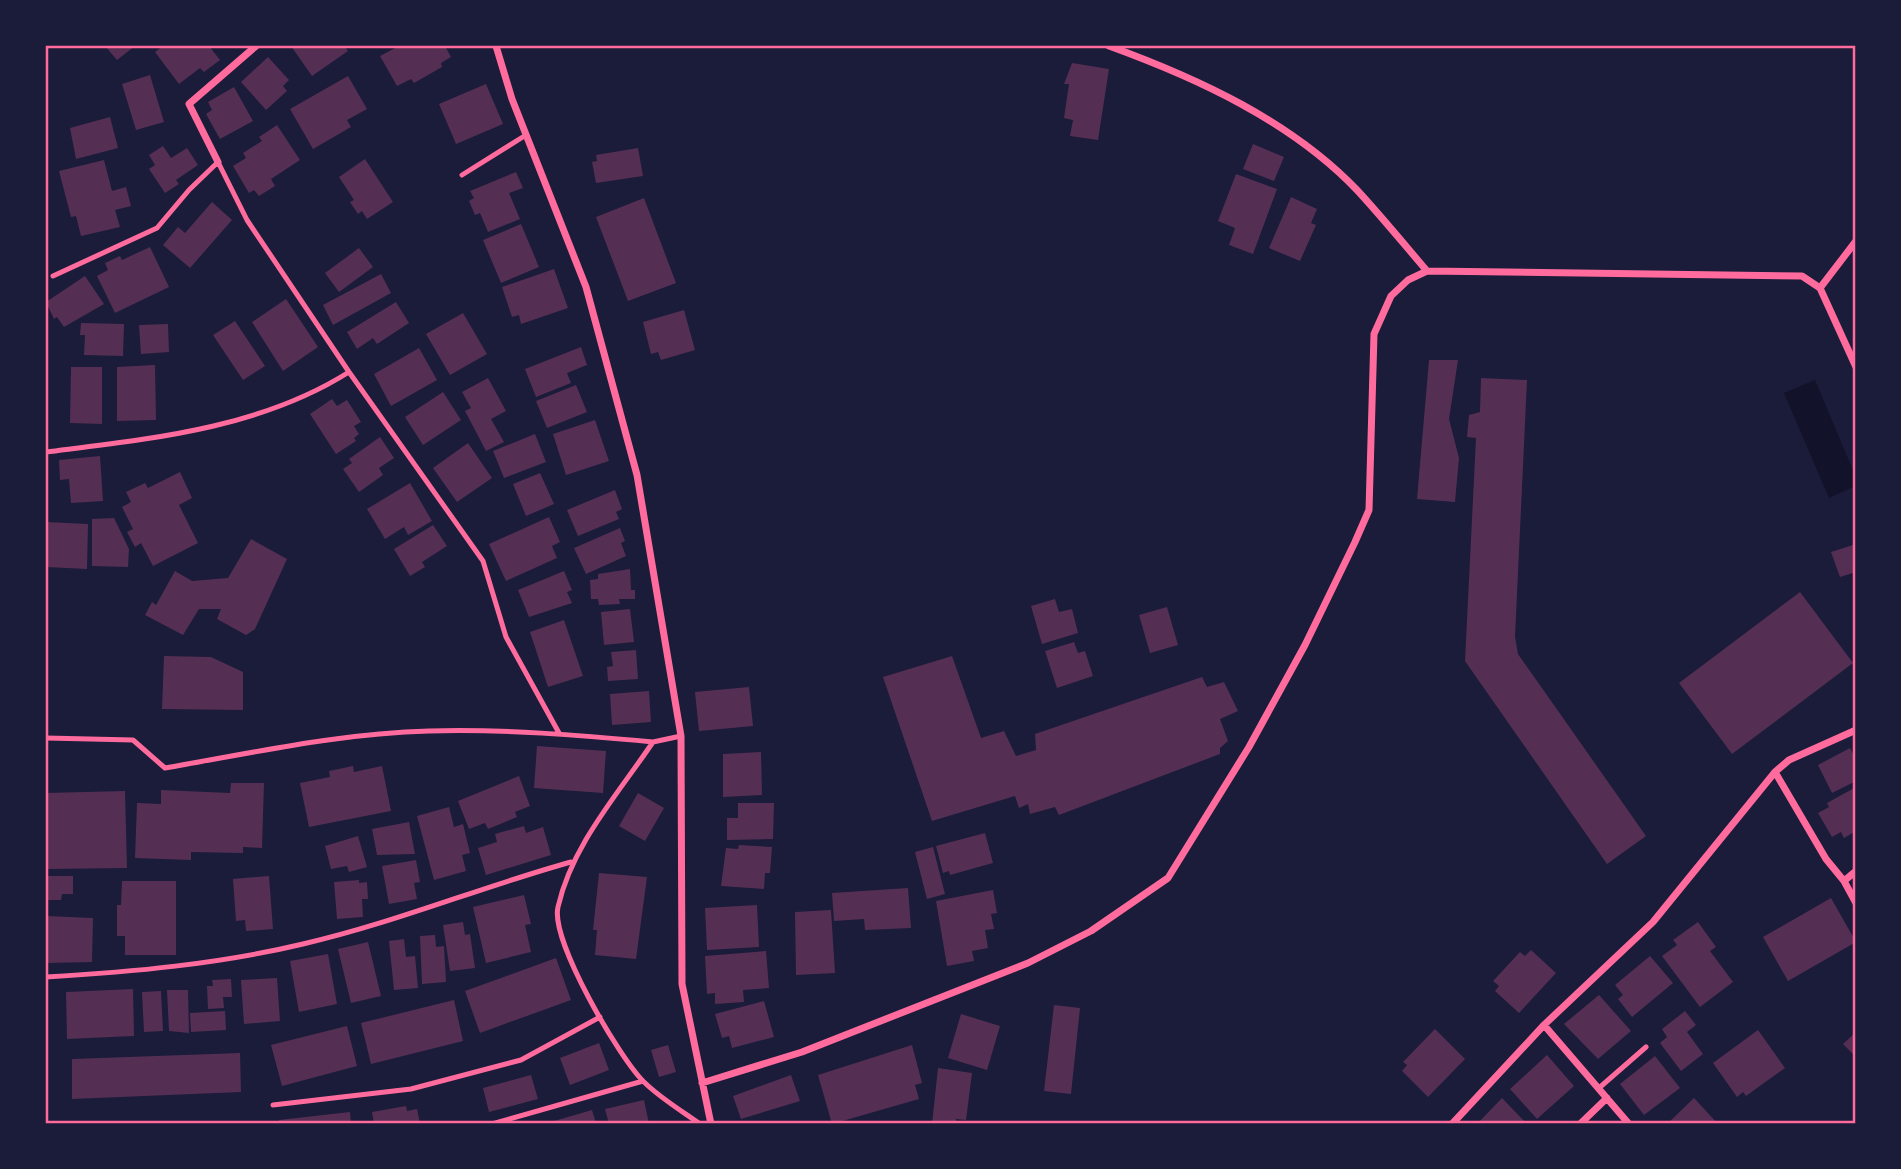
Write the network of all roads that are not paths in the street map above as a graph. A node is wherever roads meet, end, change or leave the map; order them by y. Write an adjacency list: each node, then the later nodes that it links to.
1 (256, 46): 5 (street)
2 (496, 46): 4 (street)
3 (1110, 46): 8 (street)
4 (526, 135): 6 (lane); 16 (street)
5 (218, 162): 9 (lane); 12 (lane)
6 (462, 175)
7 (1856, 241): 10 (street)
8 (1427, 271): 10 (street); 29 (street)
9 (53, 276)
10 (1820, 288): 11 (street)
11 (1856, 367)
12 (349, 372): 13 (lane); 15 (lane)
13 (46, 452)
14 (1856, 730): 19 (street)
15 (559, 733): 17 (lane); 18 (lane)
16 (681, 736): 18 (lane); 29 (street)
17 (46, 738)
18 (653, 742): 20 (lane)
19 (1775, 772): 22 (street); 26 (street)
20 (571, 862): 24 (lane); 25 (lane)
21 (1856, 871): 22 (street)
22 (1844, 881): 23 (street)
23 (1856, 903)
24 (46, 978)
25 (600, 1017): 28 (lane); 32 (lane)
26 (1544, 1025): 30 (street); 36 (street)
27 (1646, 1047): 30 (lane)
28 (643, 1081): 33 (lane); 34 (lane)
29 (702, 1083): 35 (street)
30 (1599, 1088): 31 (street)
31 (1607, 1098): 37 (street); 38 (street)
32 (273, 1105)
33 (492, 1124)
34 (700, 1124)
35 (711, 1124)
36 (1451, 1124)
37 (1580, 1124)
38 (1629, 1124)

